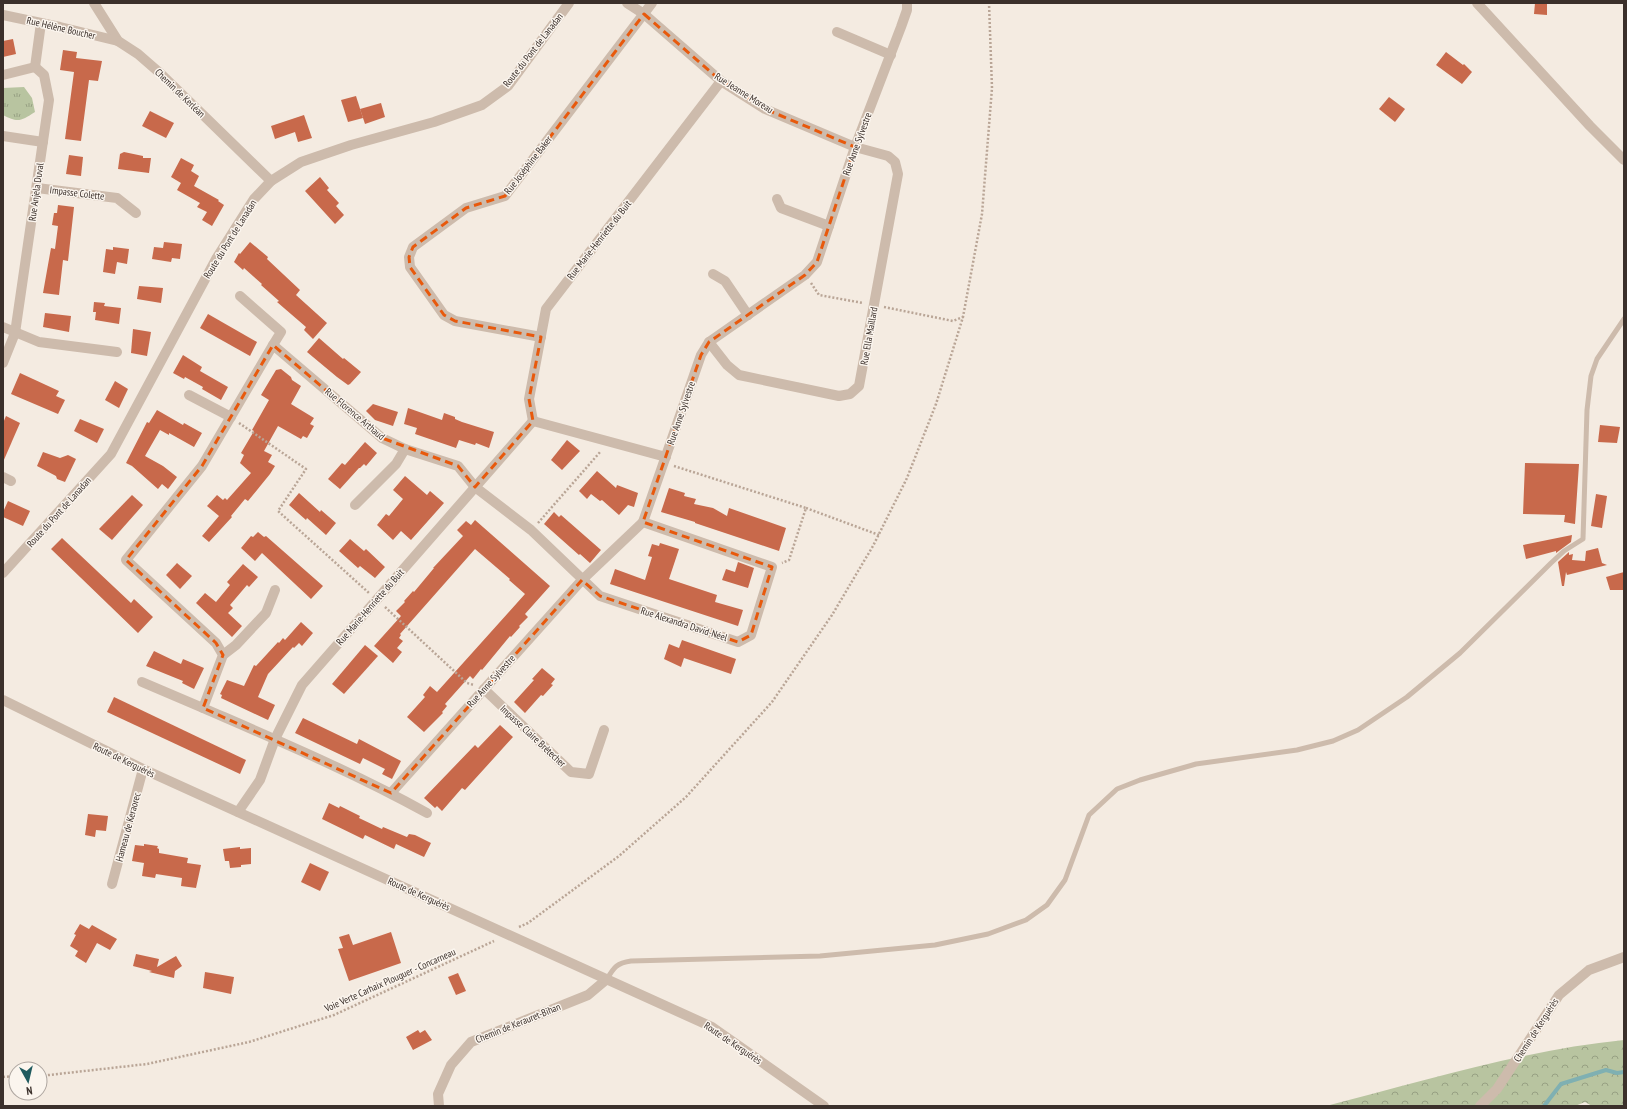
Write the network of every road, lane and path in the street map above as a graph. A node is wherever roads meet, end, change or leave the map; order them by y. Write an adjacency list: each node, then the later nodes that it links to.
1 (94, 3): 12 (street, Chemin de Kerléan)
2 (569, 3): 21 (street, Route du Pont de Lanadan)
3 (627, 3): 8 (street, Rue Jeanne Moreau)
4 (652, 3): 8 (street, Rue Joséphine Baker)
5 (907, 3): 13 (street, Rue Anne Sylvestre)
6 (989, 3): 31 (path, Voie Verte Carhaix Plouguer - Concarneau)
7 (1476, 3): 20 (street)
8 (644, 14): 16 (street, Rue Jeanne Moreau); 35 (street, Rue Joséphine Baker)
9 (3, 15): 10 (street, Rue Hélène Boucher)
10 (41, 23): 12 (street, Rue Hélène Boucher); 14 (street)
11 (837, 32): 13 (street)
12 (118, 41): 21 (street, Chemin de Kerléan)
13 (891, 55): 19 (street, Rue Anne Sylvestre)
14 (35, 67): 15 (street); 18 (street, Rue Anjela Duval)
15 (3, 75)
16 (721, 81): 19 (street, Rue Jeanne Moreau); 35 (street, Rue Marie-Henriette du Buit)
17 (3, 136): 18 (street)
18 (43, 142): 22 (street, Rue Anjela Duval)
19 (855, 147): 25 (street, Rue Anne Sylvestre); 29 (street, Rue Ella Maillard)
20 (1624, 160)
21 (271, 181): 53 (street, Route du Pont de Lanadan)
22 (36, 188): 24 (street, Impasse Colette); 34 (street, Rue Anjela Duval)
23 (777, 199): 25 (street)
24 (136, 213)
25 (829, 226): 27 (street, Rue Anne Sylvestre)
26 (713, 274): 30 (street)
27 (805, 276): 29 (path); 30 (street, Rue Anne Sylvestre)
28 (240, 296): 37 (street)
29 (874, 305): 31 (path); 36 (street, Rue Ella Maillard)
30 (748, 315): 36 (street, Rue Anne Sylvestre)
31 (963, 317): 51 (path, Voie Verte Carhaix Plouguer - Concarneau)
32 (1624, 320): 71 (lane)
33 (3, 327): 34 (street)
34 (15, 333): 38 (street); 39 (street, Rue Anjela Duval)
35 (541, 337): 42 (street, Rue Marie-Henriette du Buit)
36 (709, 342): 45 (street, Rue Anne Sylvestre)
37 (273, 345): 41 (street); 44 (street, Rue Florence Arthaud)
38 (117, 352)
39 (3, 363)
40 (189, 395): 41 (street)
41 (231, 418): 56 (path); 57 (street)
42 (533, 421): 43 (street); 46 (street, Rue Marie-Henriette du Buit)
43 (610, 442): 45 (street); 50 (path)
44 (405, 449): 46 (street, Rue Florence Arthaud); 47 (street)
45 (665, 460): 48 (path); 49 (street, Rue Anne Sylvestre)
46 (475, 487): 50 (street, Rue Florence Arthaud); 56 (street, Rue Marie-Henriette du Buit)
47 (355, 505)
48 (806, 508): 51 (path); 52 (path)
49 (643, 522): 52 (street); 54 (street, Rue Anne Sylvestre)
50 (531, 530): 54 (street, Rue Florence Arthaud)
51 (879, 535): 69 (path, Voie Verte Carhaix Plouguer - Concarneau)
52 (772, 566): 54 (street, Rue Alexandra David-Néel)
53 (3, 574)
54 (582, 580): 59 (street, Rue Anne Sylvestre)
55 (275, 590): 57 (street)
56 (377, 600): 59 (path); 63 (street, Rue Marie-Henriette du Buit)
57 (223, 655): 61 (street)
58 (142, 682): 61 (street)
59 (484, 689): 62 (street, Impasse Claire Brétecher); 65 (street, Rue Anne Sylvestre)
60 (3, 700): 64 (street, Route de Kerguérès)
61 (203, 708): 63 (street)
62 (604, 730)
63 (275, 739): 65 (street); 66 (street, Rue Marie-Henriette du Buit)
64 (143, 769): 66 (street, Route de Kerguérès); 68 (street, Hameau de Keraorec)
65 (391, 793): 67 (street)
66 (238, 812): 69 (street, Route de Kerguérès)
67 (427, 813)
68 (112, 884)
69 (507, 934): 71 (street, Route de Kerguérès); 72 (path, Voie Verte Carhaix Plouguer - Concarneau)
70 (1624, 957): 75 (street, Chemin de Kerguérès)
71 (607, 979): 73 (street, Chemin de Kerauret-Bihan); 74 (street, Route de Kerguérès)
72 (48, 1075)
73 (439, 1106)
74 (824, 1106)
75 (1480, 1106)

